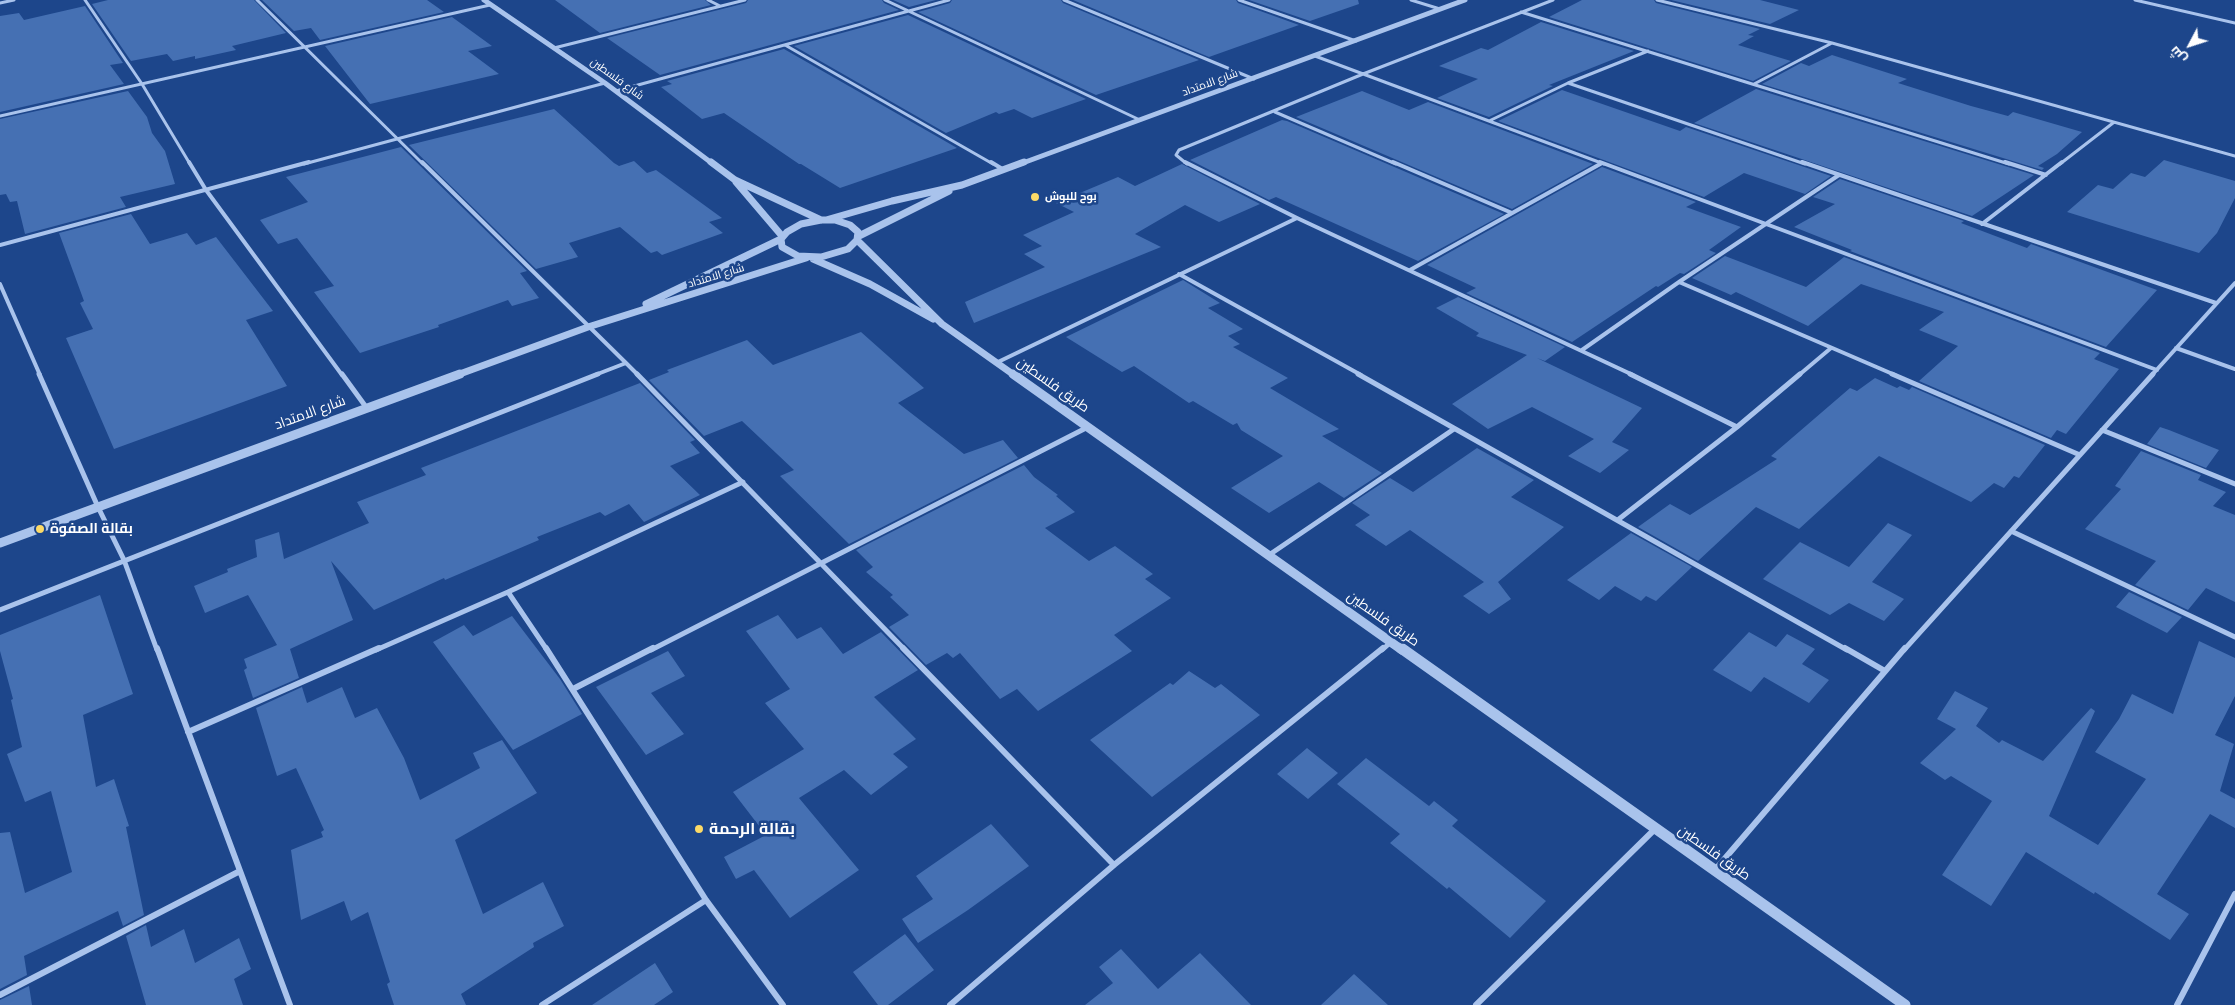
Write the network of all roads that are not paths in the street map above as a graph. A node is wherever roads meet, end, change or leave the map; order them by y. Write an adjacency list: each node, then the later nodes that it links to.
1 (14, 0): 16 (street)
2 (85, 0): 34 (street)
3 (257, 0): 26 (street)
4 (484, 0): 17 (street, شارع فلسطين)
5 (708, 0): 18 (street)
6 (745, 0): 18 (street)
7 (885, 0): 20 (street)
8 (949, 0): 20 (street)
9 (1064, 0): 31 (street)
10 (1239, 0): 23 (street)
11 (1411, 0): 19 (street)
12 (1465, 0): 19 (street, شارع الامتداد)
13 (1553, 0): 21 (street)
14 (1657, 0): 24 (street)
15 (2135, 0): 22 (street)
16 (0, 3)
17 (490, 5): 26 (street); 27 (street, شارع فلسطين)
18 (720, 6): 27 (street)
19 (1440, 10): 23 (street, شارع الامتداد)
20 (908, 11): 25 (street); 39 (street)
21 (1520, 12): 28 (street); 30 (street)
22 (2235, 23)
23 (1356, 41): 29 (street, شارع الامتداد)
24 (1832, 43): 35 (street); 41 (street)
25 (785, 45): 36 (street); 45 (street)
26 (305, 47): 34 (street); 42 (street)
27 (554, 48): 32 (street, شارع فلسطين)
28 (1649, 51): 33 (street); 35 (street)
29 (1315, 56): 30 (street); 31 (street, شارع الامتداد)
30 (1364, 74): 37 (street); 40 (street)
31 (1255, 79): 39 (street, شارع الامتداد)
32 (605, 83): 36 (street, شارع فلسطين); 42 (street)
33 (1568, 83): 40 (street); 47 (street)
34 (142, 84): 38 (street); 50 (street)
35 (1754, 84): 46 (street)
36 (616, 91): 48 (street, شارع فلسطين)
37 (1275, 112): 51 (street); 52 (street)
38 (0, 116)
39 (1140, 120): 45 (street, شارع الامتداد)
40 (1489, 121): 44 (street)
41 (2114, 123): 43 (street); 46 (street)
42 (398, 139): 50 (street); 68 (street)
43 (2235, 156)
44 (1602, 163): 51 (street); 54 (street)
45 (1005, 170): 49 (street, شارع الامتداد)
46 (2046, 175): 55 (street)
47 (1839, 176): 54 (street); 55 (street)
48 (735, 180): 53 (street, شارع فلسطين); 56 (street, شارع فلسطين)
49 (962, 185): 53 (street, شارع الامتداد); 57 (street, شارع الامتداد)
50 (206, 190): 58 (street); 76 (street)
51 (1512, 213): 60 (street)
52 (1297, 218): 60 (street); 61 (street)
53 (823, 220): 56 (street); 57 (street)
54 (1766, 224): 62 (street); 75 (street)
55 (1982, 224): 65 (street)
56 (782, 238): 59 (street); 66 (street, شارع الامتداد)
57 (858, 238): 59 (street, شارع الامتداد); 67 (street, طريق فلسطين)
58 (0, 245)
59 (809, 258): 66 (street, شارع الامتداد); 67 (street)
60 (1410, 270): 71 (street)
61 (1179, 274): 72 (street); 79 (street)
62 (1679, 282): 69 (street); 71 (street)
63 (2235, 283): 65 (street)
64 (0, 284): 84 (street)
65 (2216, 303): 70 (street)
66 (631, 312): 68 (street, شارع الامتداد)
67 (942, 324): 72 (street, طريق فلسطين)
68 (588, 326): 73 (street); 76 (street, شارع الامتداد)
69 (1831, 348): 78 (street); 81 (street)
70 (2176, 348): 74 (street); 75 (street)
71 (1582, 350): 78 (street)
72 (998, 362): 77 (street, طريق فلسطين)
73 (626, 363): 82 (street); 89 (street)
74 (2235, 369)
75 (2157, 370): 80 (street)
76 (366, 408): 84 (street, شارع الامتداد)
77 (1088, 427): 88 (street, طريق فلسطين); 90 (street)
78 (1738, 427): 85 (street)
79 (1454, 429): 85 (street); 88 (street)
80 (2102, 430): 81 (street); 83 (street)
81 (2080, 455): 86 (street)
82 (743, 482): 90 (street); 91 (street)
83 (2235, 484)
84 (98, 507): 87 (street, شارع الامتداد); 89 (street)
85 (1619, 519): 95 (street)
86 (2011, 531): 93 (street); 95 (street)
87 (0, 543)
88 (1269, 555): 94 (street, طريق فلسطين)
89 (124, 560): 92 (street); 97 (street)
90 (820, 563): 96 (street); 99 (street)
91 (508, 592): 96 (street); 97 (street)
92 (0, 610)
93 (2235, 637)
94 (1391, 642): 98 (street, طريق فلسطين); 99 (street)
95 (1885, 671): 101 (street)
96 (573, 689): 103 (street)
97 (188, 732): 100 (street)
98 (1656, 829): 101 (street, طريق فلسطين); 109 (street)
99 (1114, 865): 108 (street)
100 (240, 871): 104 (street); 105 (street)
101 (1715, 871): 110 (street, طريق فلسطين)
102 (2235, 894): 111 (street)
103 (706, 900): 106 (street); 107 (street)
104 (0, 995)
105 (290, 1005)
106 (542, 1005)
107 (783, 1005)
108 (950, 1005)
109 (1476, 1005)
110 (1905, 1005)
111 (2177, 1005)

